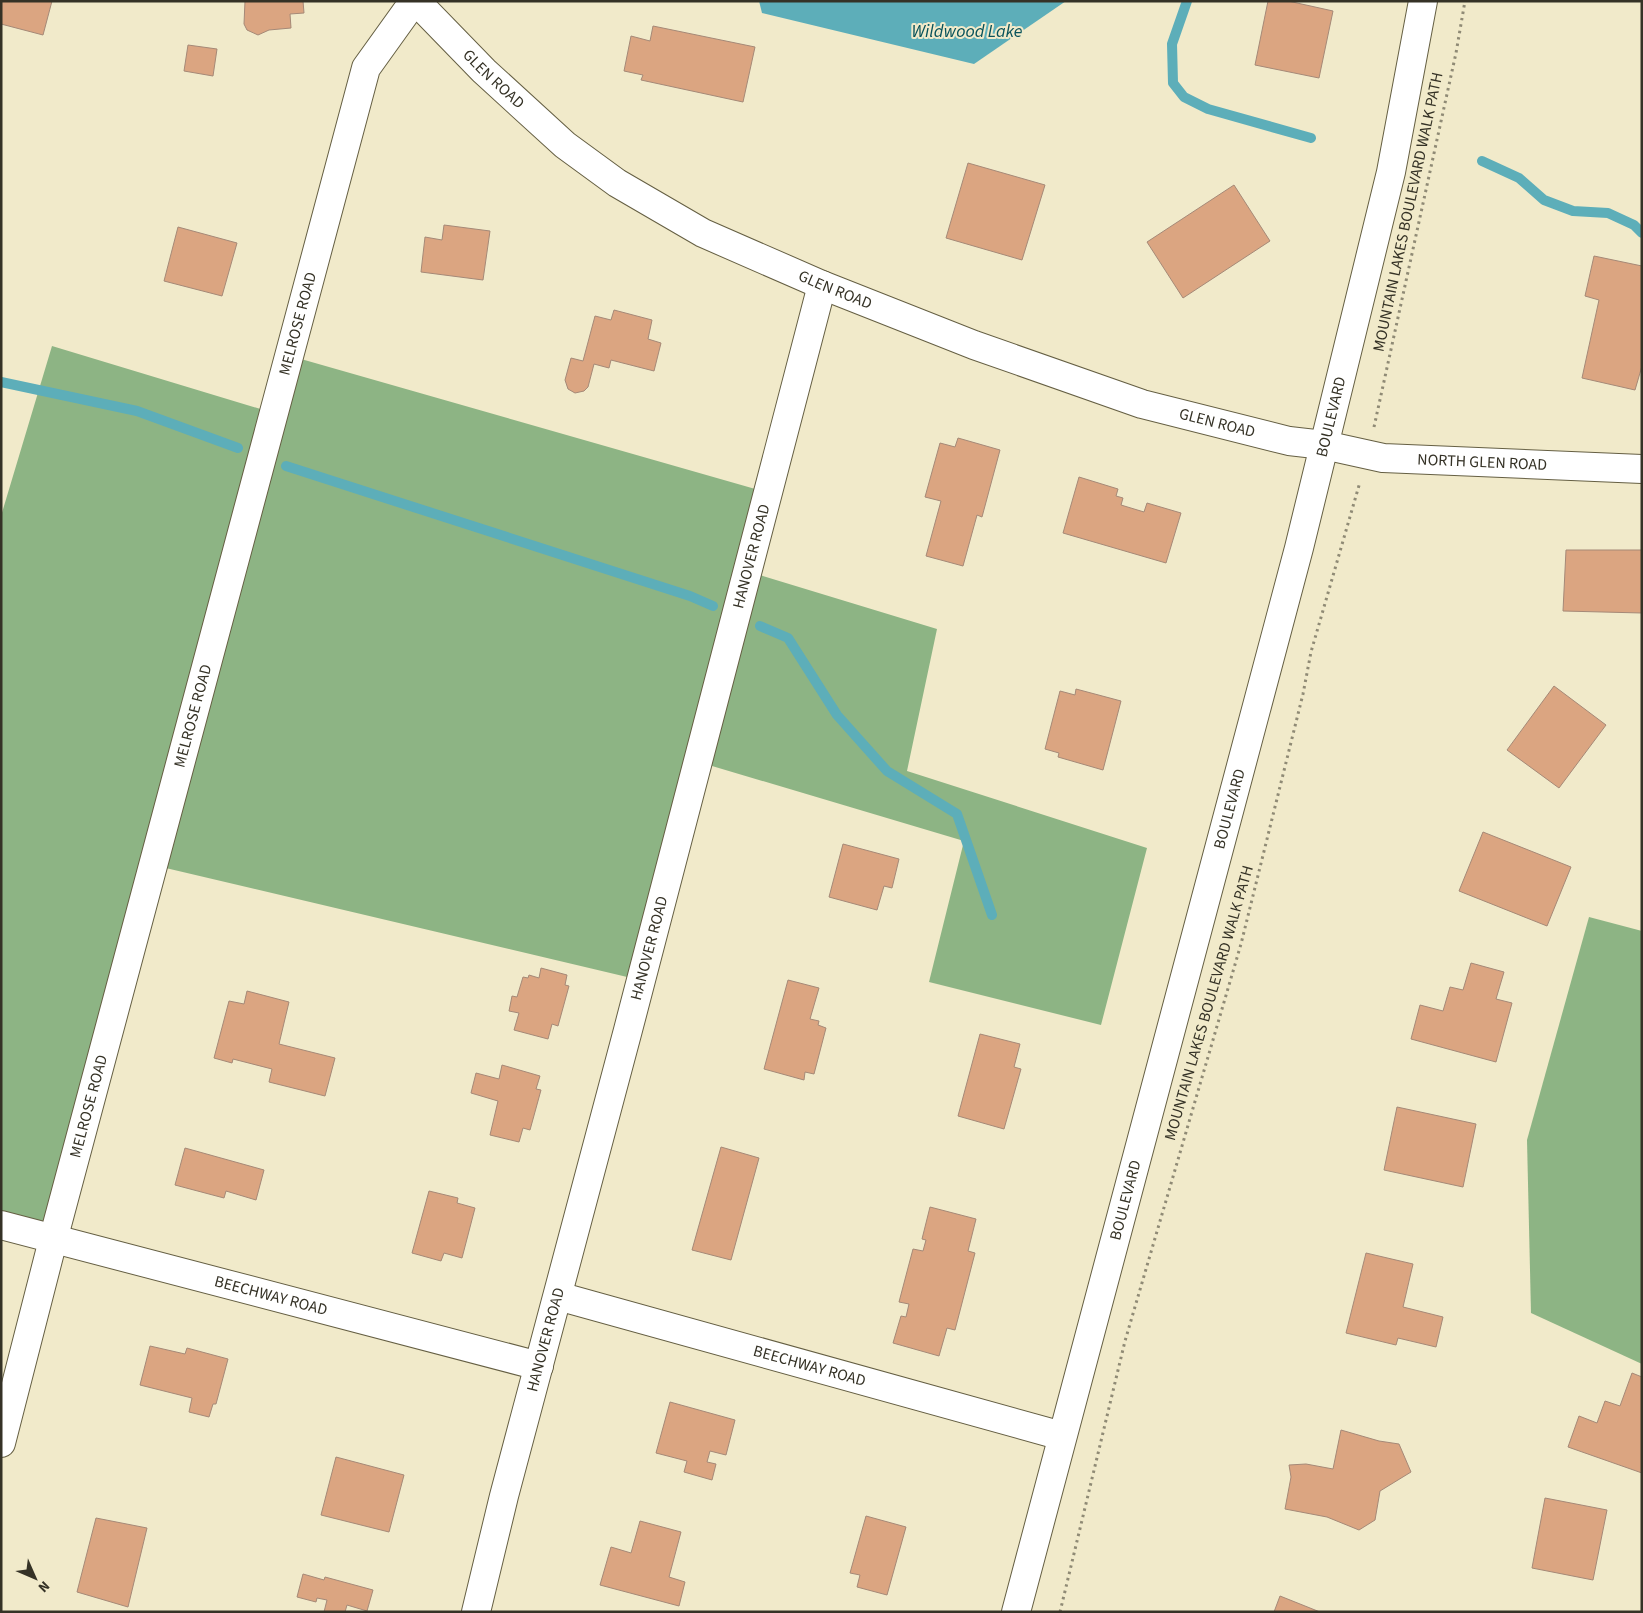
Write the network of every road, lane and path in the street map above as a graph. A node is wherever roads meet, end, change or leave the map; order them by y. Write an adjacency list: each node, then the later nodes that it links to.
1 (415, 1): 4 (street, GLEN ROAD); 10 (street, MELROSE ROAD)
2 (1423, 1): 6 (street, BOULEVARD)
3 (1465, 1): 5 (path, MOUNTAIN LAKES BOULEVARD WALK PATH)
4 (822, 285): 6 (street, GLEN ROAD); 11 (street, HANOVER ROAD)
5 (1374, 427)
6 (1324, 445): 7 (street, NORTH GLEN ROAD); 13 (street, BOULEVARD)
7 (1642, 469)
8 (1361, 481): 17 (path, MOUNTAIN LAKES BOULEVARD WALK PATH)
9 (1, 1225): 10 (street, BEECHWAY ROAD)
10 (53, 1240): 12 (street, BEECHWAY ROAD); 14 (street, MELROSE ROAD)
11 (558, 1296): 12 (street, HANOVER ROAD); 13 (street, BEECHWAY ROAD)
12 (539, 1366): 15 (street, HANOVER ROAD)
13 (1062, 1436): 16 (street, BOULEVARD)
14 (1, 1443)
15 (476, 1612)
16 (1016, 1612)
17 (1060, 1612)

